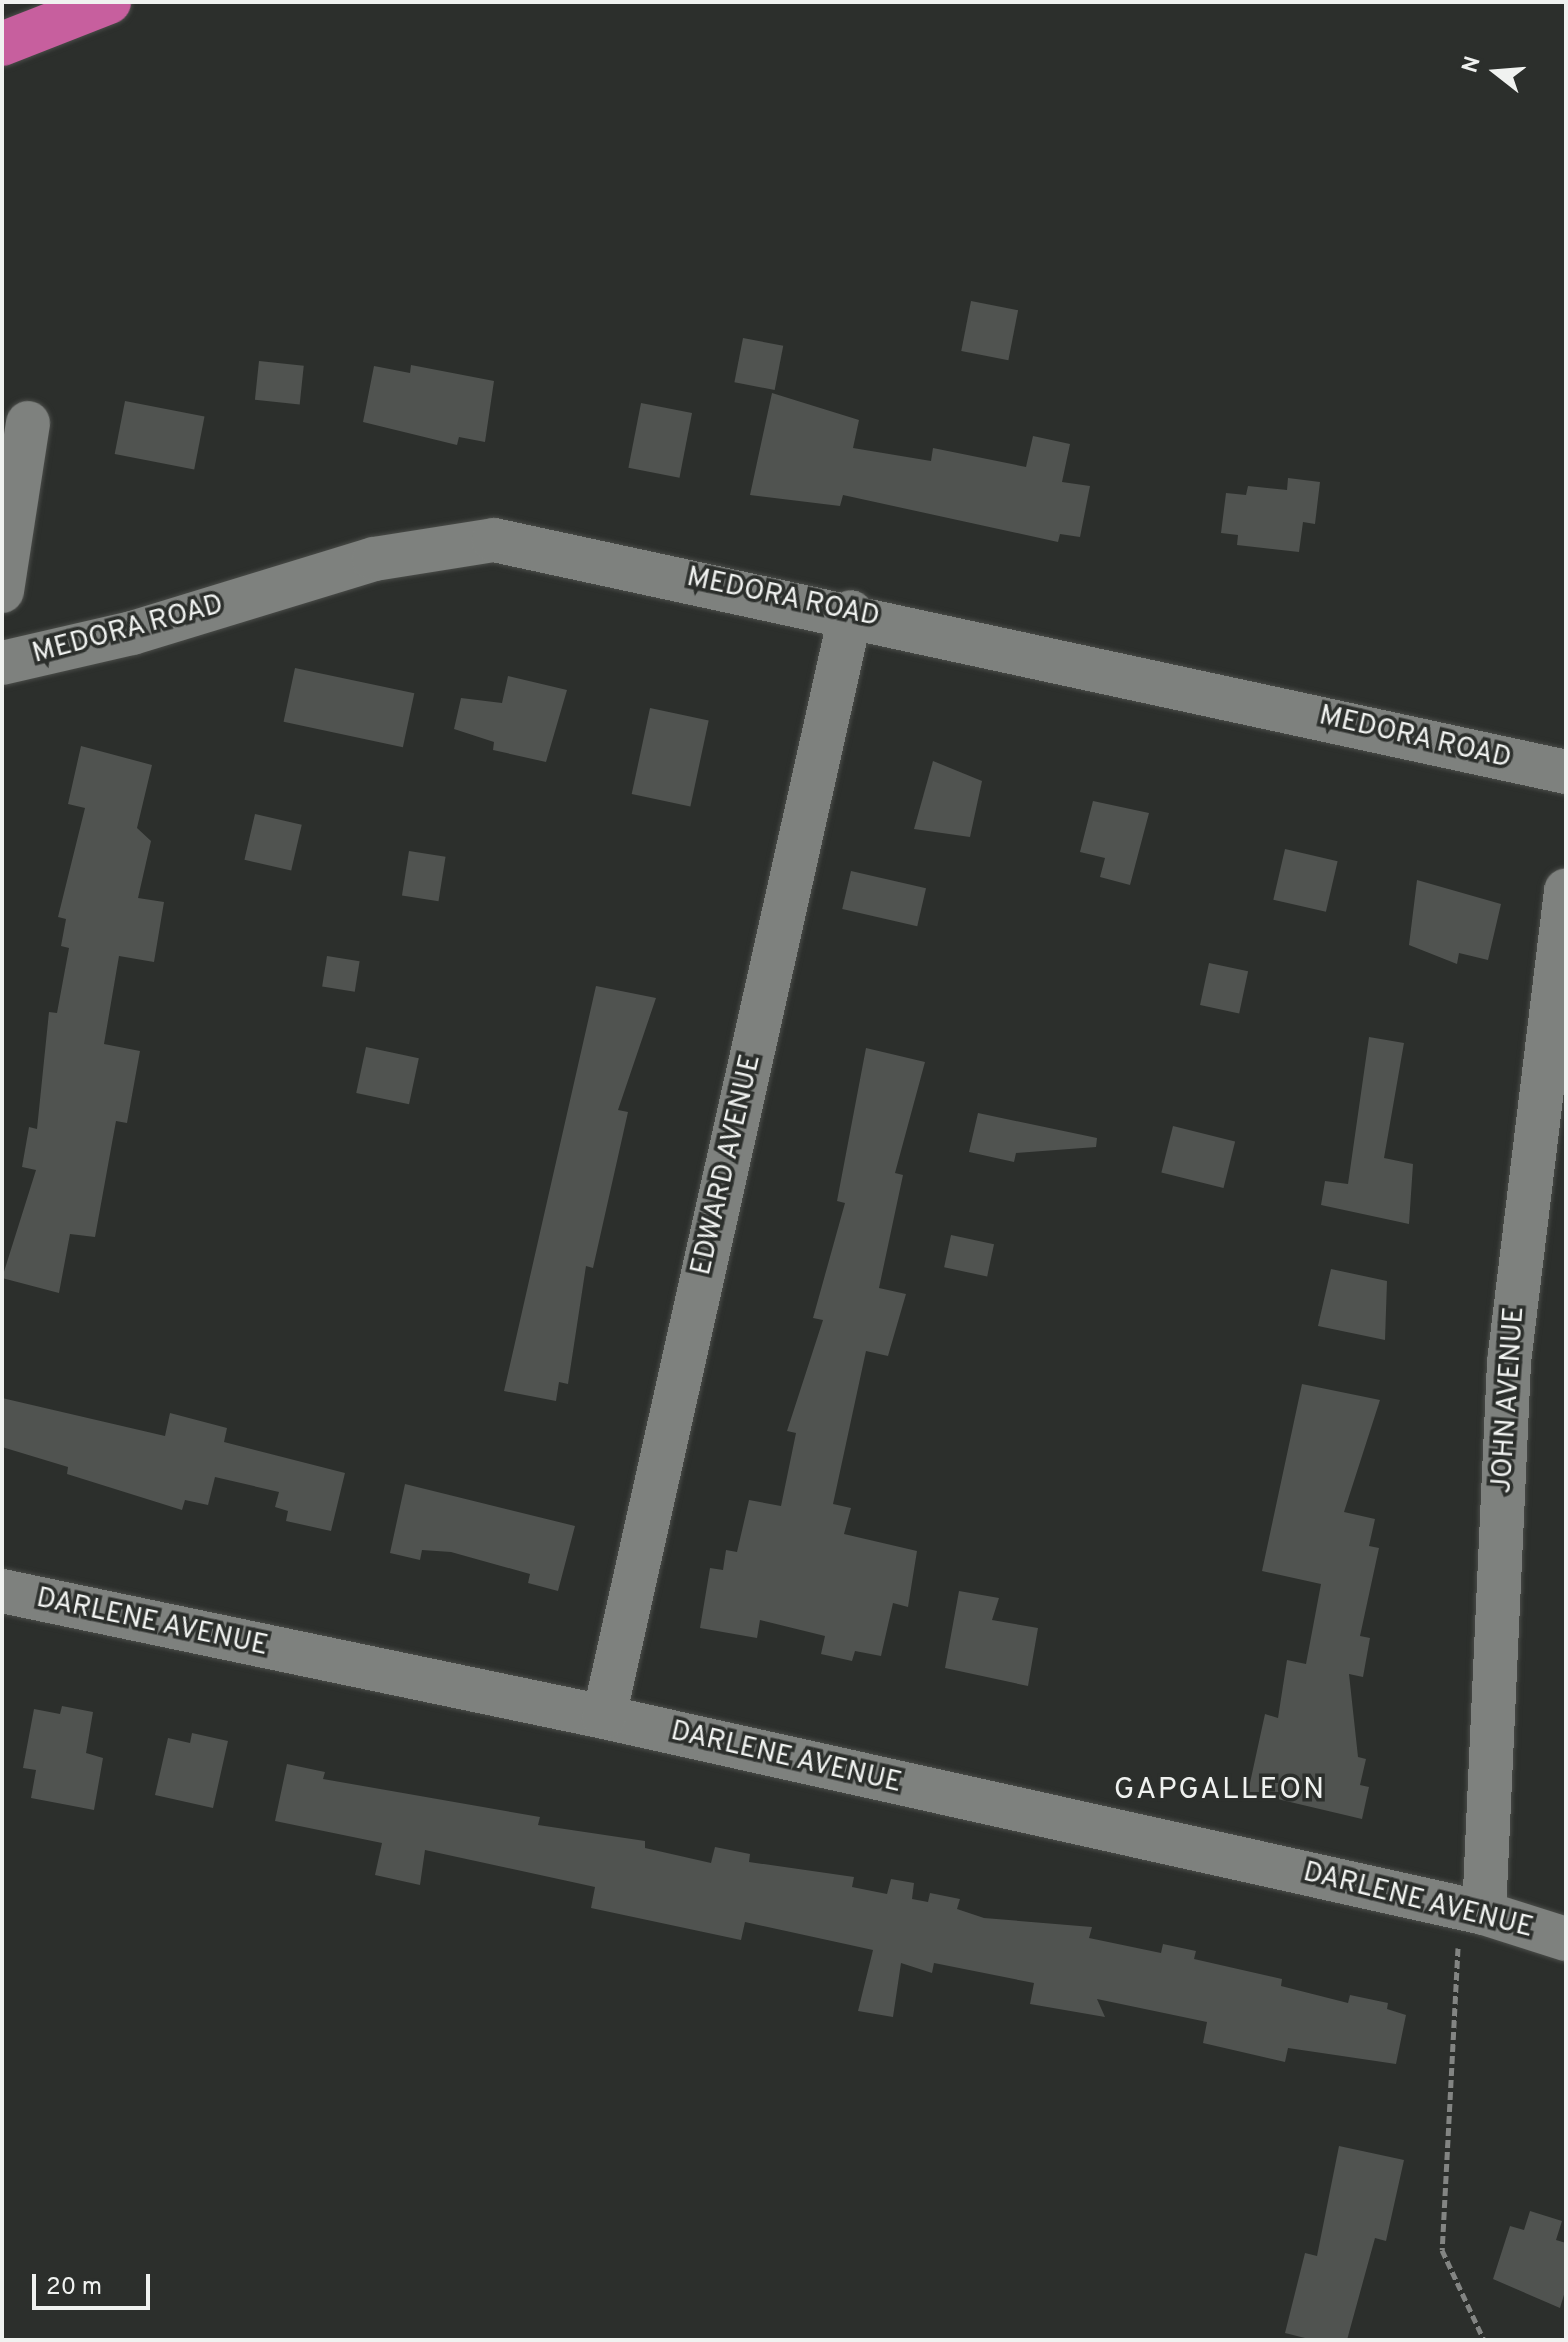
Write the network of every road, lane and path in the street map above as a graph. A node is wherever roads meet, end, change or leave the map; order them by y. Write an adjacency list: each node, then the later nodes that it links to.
1 (109, 2): 2 (highway)
2 (2, 44)
3 (28, 423): 4 (street)
4 (2, 591)
5 (851, 612): 6 (street, MEDORA ROAD); 7 (street, MEDORA ROAD); 10 (street, EDWARD AVENUE)
6 (2, 663)
7 (1566, 772)
8 (1566, 890): 11 (street, JOHN AVENUE)
9 (2, 1591): 10 (street, DARLENE AVENUE)
10 (604, 1717): 11 (street, DARLENE AVENUE)
11 (1472, 1911): 12 (street, DARLENE AVENUE); 13 (path)
12 (1566, 1939)
13 (1484, 2340)

